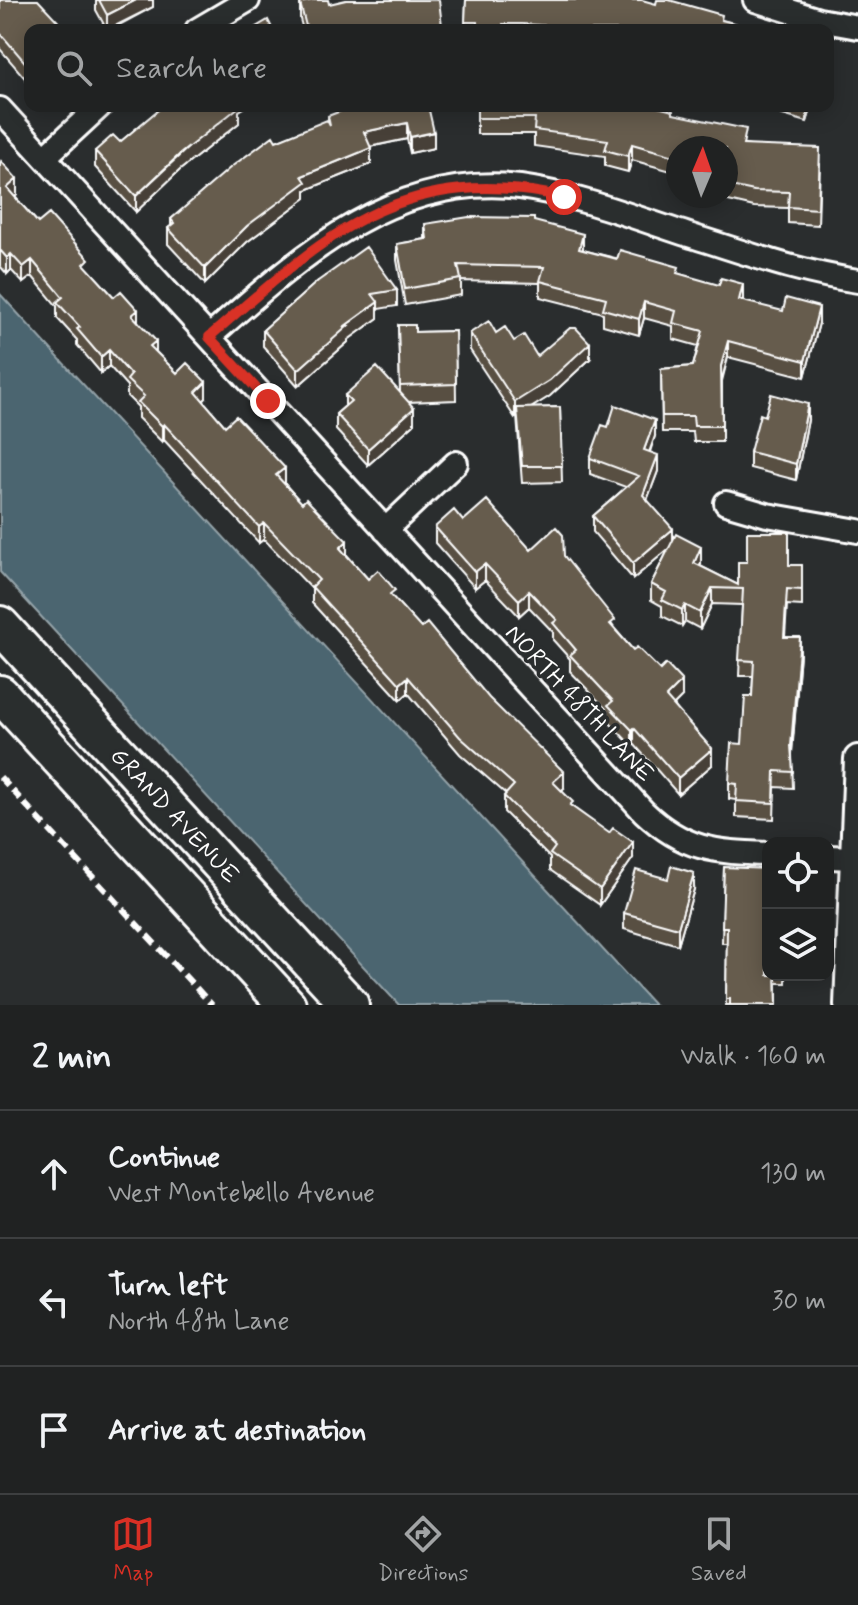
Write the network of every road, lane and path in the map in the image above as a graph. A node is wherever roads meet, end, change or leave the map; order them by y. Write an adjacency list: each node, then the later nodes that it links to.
1 (248, 0): 3 (street)
2 (755, 0): 4 (street)
3 (207, 24)
4 (858, 27)
5 (0, 109): 7 (street, NORTH 48TH LANE)
6 (94, 112): 7 (street)
7 (45, 157): 9 (street, NORTH 48TH LANE)
8 (858, 281): 9 (street)
9 (209, 337): 12 (street, NORTH 48TH LANE)
10 (456, 463): 12 (street)
11 (726, 503): 13 (street)
12 (385, 530): 17 (street, NORTH 48TH LANE)
13 (858, 531)
14 (0, 625): 20 (highway, GRAND AVENUE)
15 (0, 694): 19 (highway, GRAND AVENUE)
16 (858, 759): 18 (street)
17 (762, 853)
18 (841, 857): 21 (street)
19 (287, 1005)
20 (350, 1005)
21 (848, 1005)

